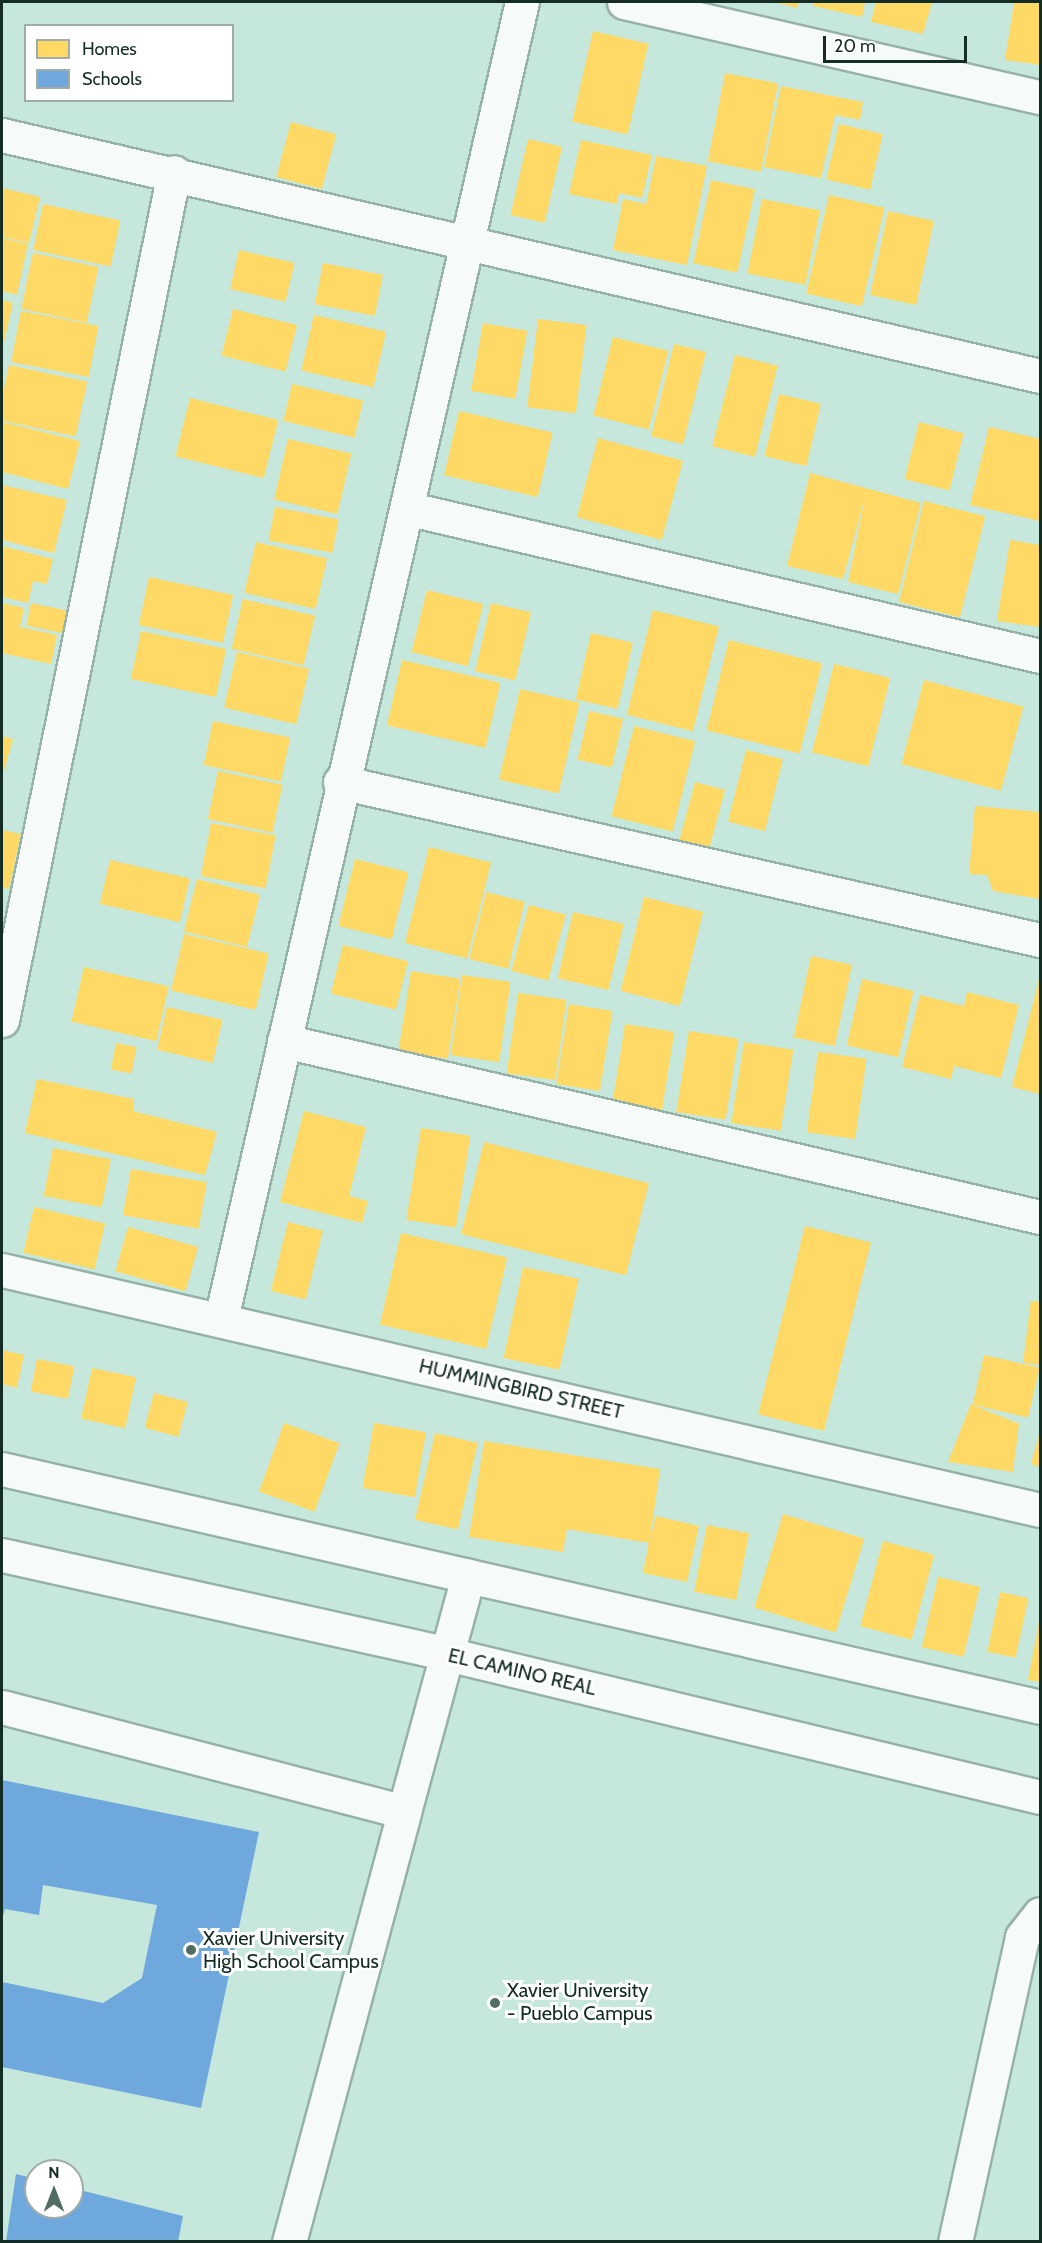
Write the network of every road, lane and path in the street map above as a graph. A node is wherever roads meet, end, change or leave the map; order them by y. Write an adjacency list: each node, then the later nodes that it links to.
1 (522, 2): 6 (street)
2 (624, 2): 3 (street)
3 (1041, 97)
4 (2, 135): 5 (street)
5 (174, 172): 6 (street); 12 (street)
6 (466, 241): 7 (street); 8 (street)
7 (1041, 376)
8 (410, 509): 9 (street); 10 (street)
9 (1041, 656)
10 (340, 782): 11 (street); 13 (street)
11 (1041, 940)
12 (2, 1020)
13 (284, 1041): 14 (street); 16 (street)
14 (1041, 1217)
15 (2, 1270): 16 (street, HUMMINGBIRD STREET)
16 (221, 1320): 18 (street, HUMMINGBIRD STREET)
17 (2, 1469): 20 (street)
18 (1041, 1510)
19 (2, 1555): 21 (street, EL CAMINO REAL)
20 (468, 1576): 21 (street); 23 (street)
21 (447, 1654): 24 (street, EL CAMINO REAL); 25 (street)
22 (2, 1707): 25 (street)
23 (1041, 1707)
24 (1041, 1797)
25 (404, 1812): 27 (street)
26 (1041, 1914): 28 (street)
27 (288, 2241)
28 (955, 2241)

